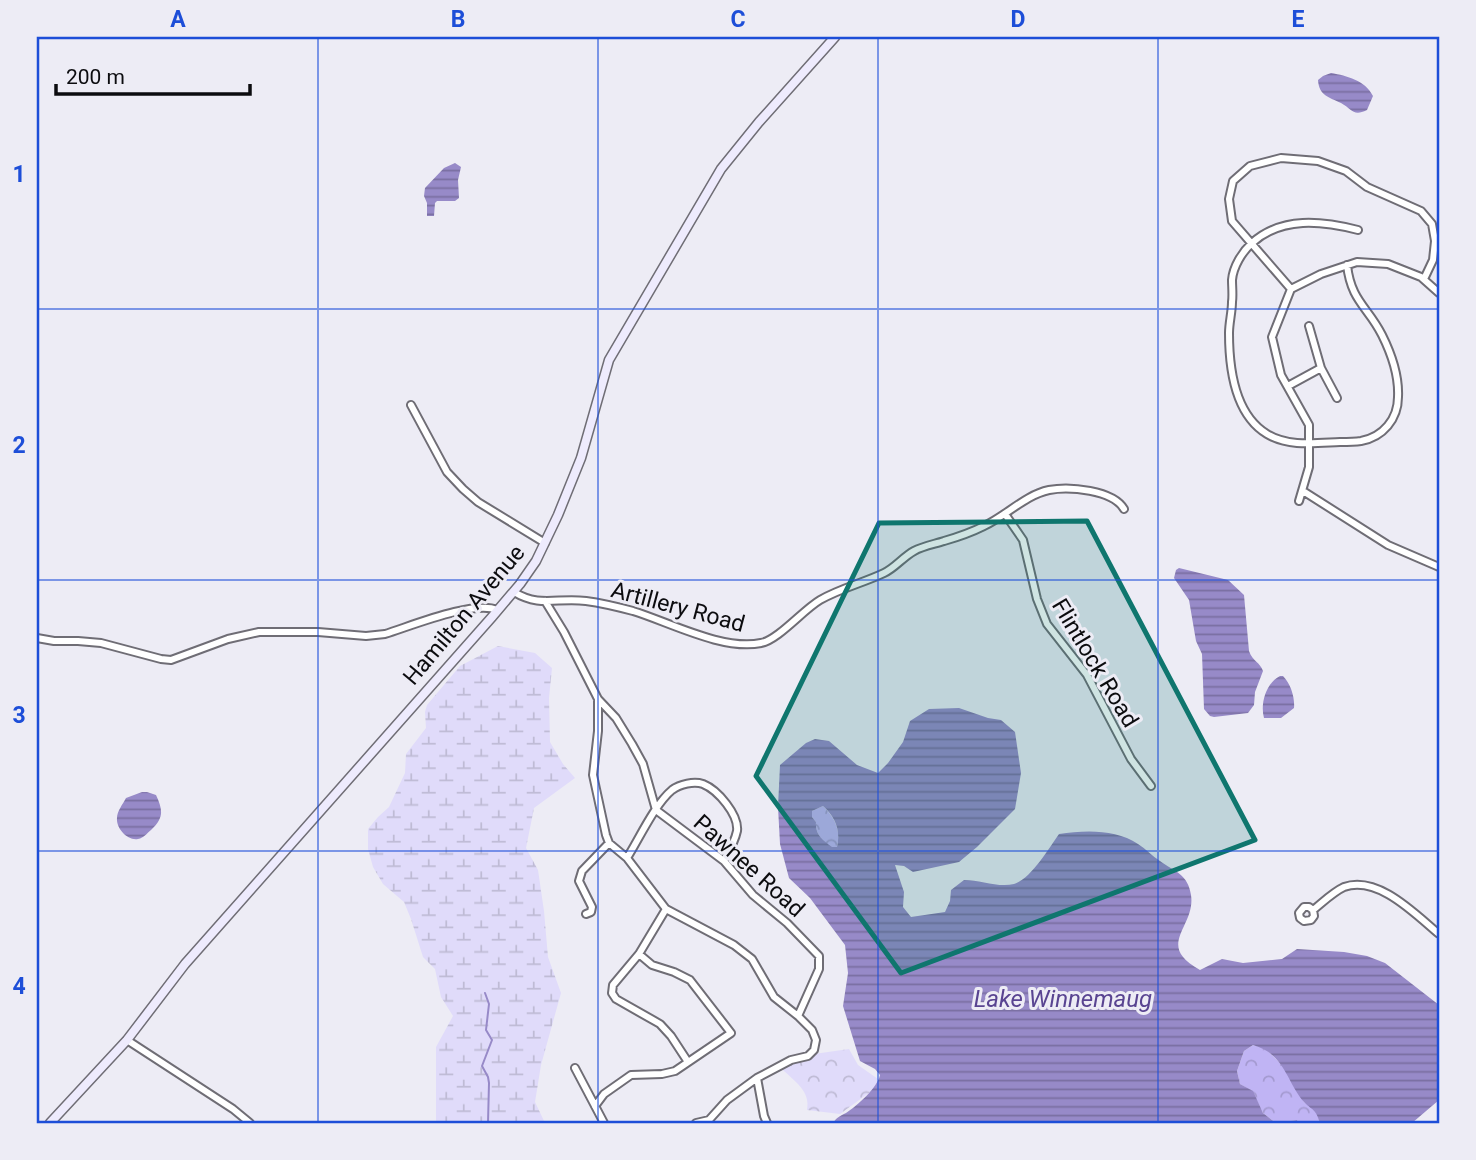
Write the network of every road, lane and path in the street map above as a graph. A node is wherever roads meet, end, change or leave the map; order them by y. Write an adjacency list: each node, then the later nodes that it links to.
1 (835, 37): 18 (street, Hamilton Avenue)
2 (1358, 230): 3 (street)
3 (1252, 243): 5 (street); 6 (street); 13 (street)
4 (1347, 265): 5 (street); 6 (street); 13 (street)
5 (1424, 279): 7 (street)
6 (1291, 289): 10 (street)
7 (1439, 293)
8 (1309, 326): 9 (street)
9 (1321, 368): 10 (street); 11 (street)
10 (1288, 386): 13 (street)
11 (1338, 398)
12 (411, 405): 18 (street)
13 (1309, 443): 14 (street)
14 (1303, 491): 15 (street); 19 (street)
15 (1299, 501)
16 (1124, 509): 17 (street, Artillery Road)
17 (1005, 514): 21 (street, Artillery Road); 25 (street, Flintlock Road)
18 (545, 543): 20 (street, Hamilton Avenue)
19 (1439, 567)
20 (514, 592): 21 (street, Artillery Road); 22 (street, Hamilton Avenue)
21 (545, 601): 24 (street)
22 (497, 610): 23 (street); 36 (street, Hamilton Avenue)
23 (37, 638)
24 (598, 699): 26 (street); 27 (street)
25 (1151, 786)
26 (656, 810): 28 (street); 29 (street, Pawnee Road); 29 (street)
27 (609, 843): 28 (street); 32 (street)
28 (627, 858): 30 (street)
29 (724, 861): 35 (street, Pawnee Road)
30 (666, 909): 34 (street); 35 (street)
31 (1313, 910): 33 (street)
32 (586, 914)
33 (1439, 934)
34 (639, 954): 37 (street); 37 (street)
35 (798, 1016): 39 (street)
36 (127, 1040): 42 (street, Hamilton Avenue); 43 (street)
37 (688, 1062): 40 (street)
38 (575, 1068): 40 (street)
39 (757, 1078): 41 (street); 46 (street)
40 (595, 1106): 44 (street)
41 (710, 1121): 45 (street)
42 (50, 1123)
43 (250, 1123)
44 (604, 1123)
45 (696, 1123)
46 (768, 1123)

